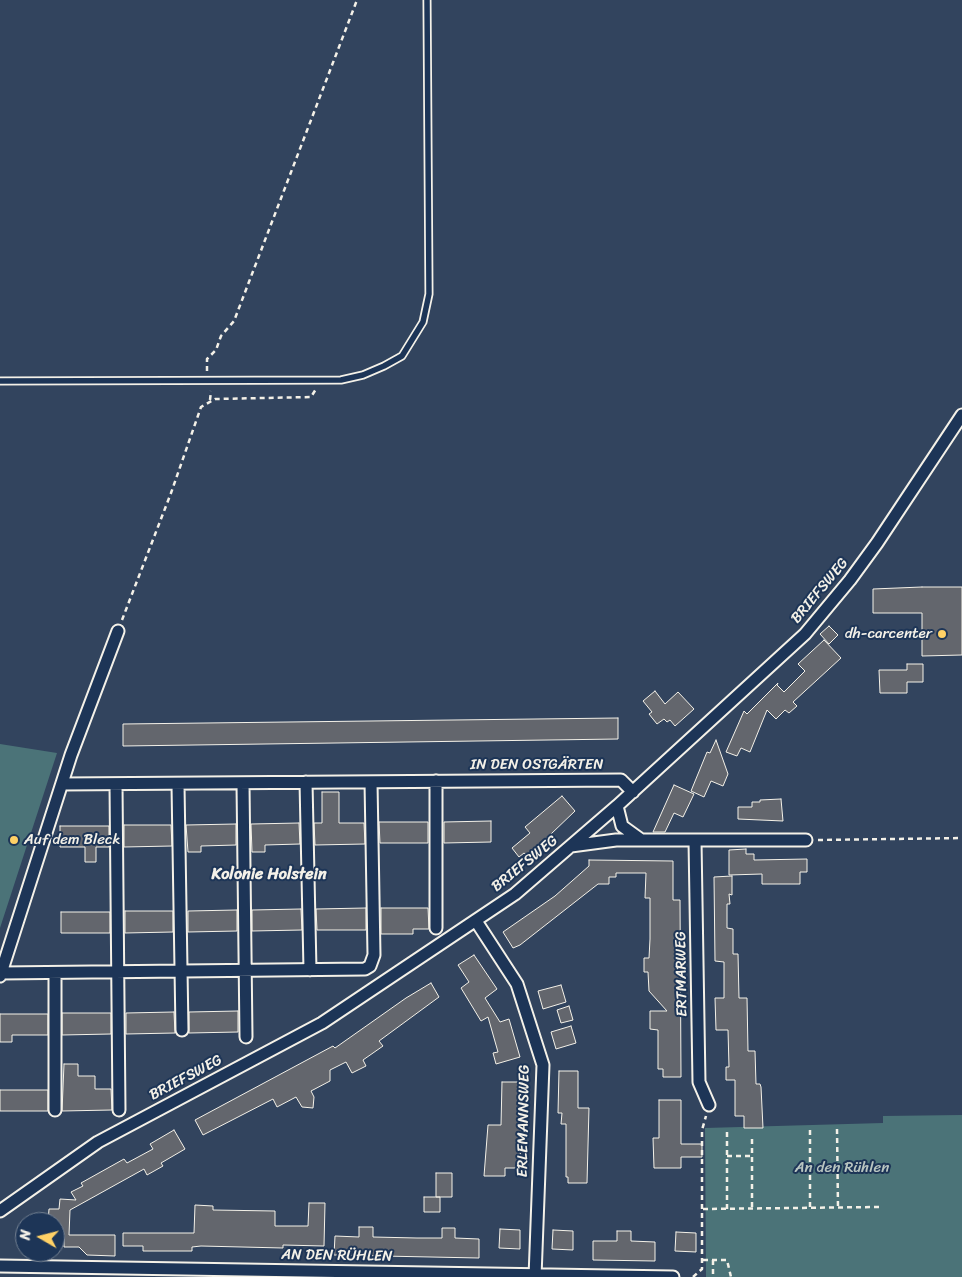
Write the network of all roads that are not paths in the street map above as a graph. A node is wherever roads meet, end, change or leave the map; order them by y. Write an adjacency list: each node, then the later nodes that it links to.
1 (428, 0): 2 (lane)
2 (0, 381)
3 (962, 415): 12 (street, BRIEFSWEG)
4 (118, 631): 8 (street)
5 (436, 781): 7 (street, IN DEN OSTGÄRTEN); 12 (street, IN DEN OSTGÄRTEN); 19 (street)
6 (306, 782): 7 (street, IN DEN OSTGÄRTEN); 9 (street, IN DEN OSTGÄRTEN); 20 (street)
7 (371, 782): 20 (street)
8 (62, 784): 11 (street, IN DEN OSTGÄRTEN); 25 (street)
9 (242, 784): 10 (street, IN DEN OSTGÄRTEN); 23 (street)
10 (178, 785): 11 (street, IN DEN OSTGÄRTEN); 22 (street)
11 (116, 786): 21 (street)
12 (633, 792): 13 (street, BRIEFSWEG)
13 (617, 806): 14 (street); 17 (street, BRIEFSWEG)
14 (640, 839): 16 (street); 17 (street)
15 (806, 840): 16 (street)
16 (696, 841): 28 (street, ERTMARWEG)
17 (570, 847): 18 (street, BRIEFSWEG)
18 (476, 921): 31 (street, BRIEFSWEG); 34 (street, ERLEMANNSWEG)
19 (436, 928)
20 (310, 970): 23 (street)
21 (118, 971): 22 (street); 24 (street); 30 (street)
22 (181, 971): 23 (street); 26 (street)
23 (245, 971): 27 (street)
24 (56, 973): 25 (street); 29 (street)
25 (0, 975)
26 (182, 1030)
27 (246, 1037)
28 (709, 1105)
29 (55, 1110)
30 (119, 1110)
31 (0, 1211)
32 (0, 1266): 33 (street, AN DEN RÜHLEN)
33 (214, 1273): 34 (street, AN DEN RÜHLEN)
34 (535, 1276): 35 (street, AN DEN RÜHLEN)
35 (673, 1277)

